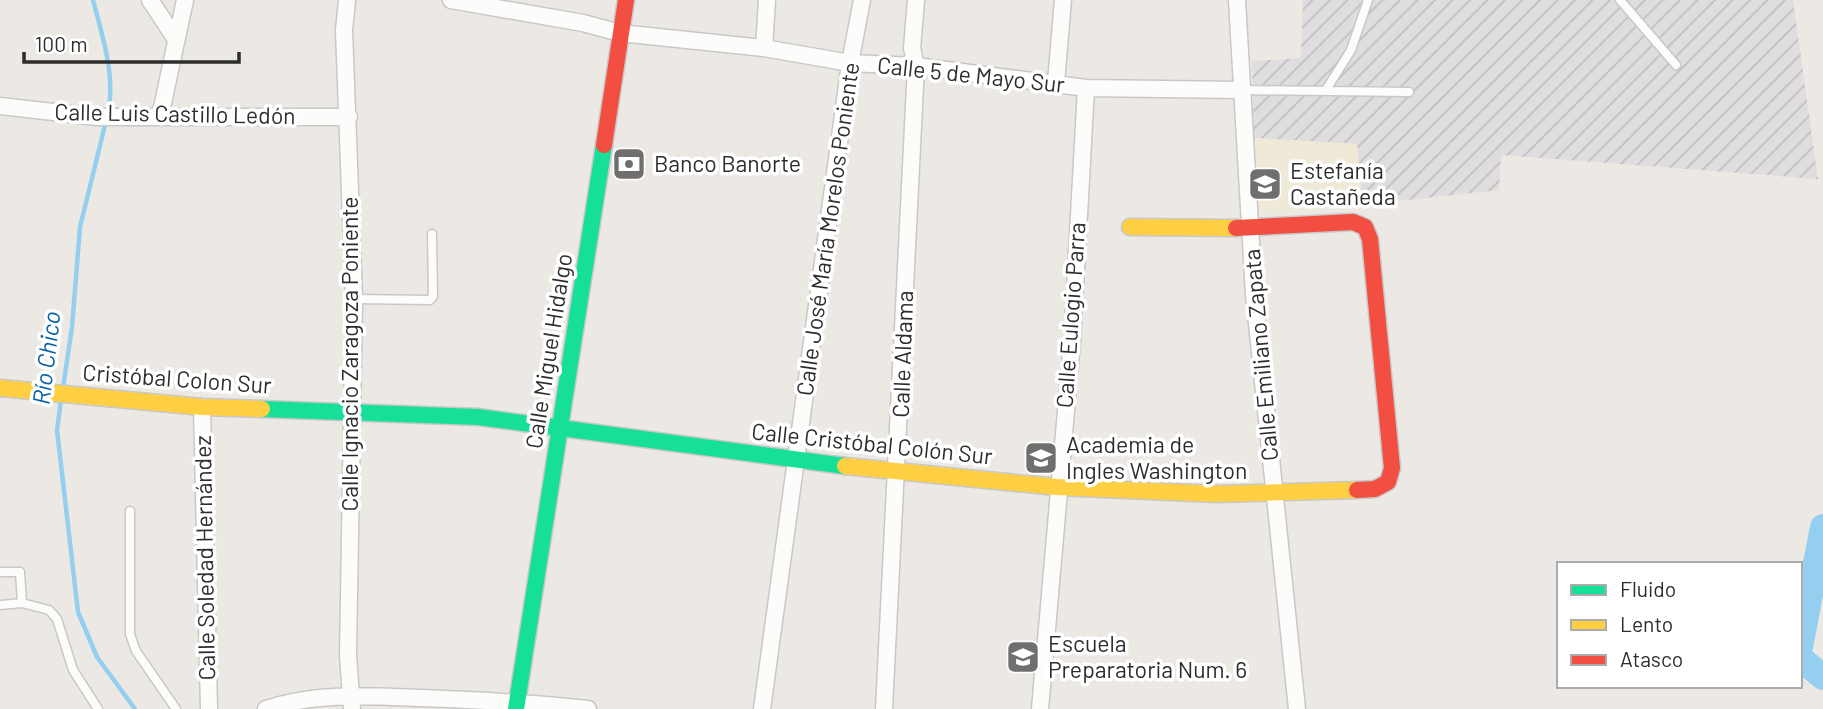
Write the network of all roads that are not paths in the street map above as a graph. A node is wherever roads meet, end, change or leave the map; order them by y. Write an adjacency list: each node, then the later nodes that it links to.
1 (150, 0): 14 (street)
2 (185, 0): 14 (street)
3 (347, 0): 26 (street, Calle Ignacio Zaragoza Poniente)
4 (451, 0): 13 (street, Calle 5 de Mayo Sur)
5 (625, 0): 13 (street, Calle Miguel Hidalgo)
6 (767, 0): 15 (street)
7 (862, 0): 16 (street, Calle José María Morelos Poniente)
8 (916, 0): 18 (street, Calle Aldama)
9 (1063, 0): 19 (street)
10 (1237, 0): 21 (street, Calle Emiliano Zapata)
11 (1368, 0): 22 (lane)
12 (1620, 0): 17 (lane)
13 (620, 33): 15 (street, Calle 5 de Mayo Sur); 34 (street, Calle Miguel Hidalgo)
14 (175, 38): 25 (street)
15 (764, 48): 16 (street, Calle 5 de Mayo Sur)
16 (850, 63): 18 (street, Calle 5 de Mayo Sur); 35 (street, Calle José María Morelos Poniente)
17 (1676, 65)
18 (916, 66): 19 (street, Calle 5 de Mayo Sur); 36 (street, Calle Aldama)
19 (1056, 82): 20 (street, Calle 5 de Mayo Sur)
20 (1086, 88): 21 (street, Calle 5 de Mayo Sur); 37 (street, Calle Eulogio Parra)
21 (1240, 90): 22 (lane); 28 (street, Calle Emiliano Zapata)
22 (1326, 90): 23 (lane)
23 (1409, 92)
24 (0, 106): 25 (street, Calle Luis Castillo Ledón)
25 (160, 117): 26 (street, Calle Luis Castillo Ledón)
26 (349, 117): 30 (street, Calle Ignacio Zaragoza Poniente)
27 (1130, 227): 28 (street)
28 (1249, 228): 38 (street, Calle Emiliano Zapata); 38 (street, Calle Cristóbal Colón Sur)
29 (432, 234): 30 (lane)
30 (354, 299): 33 (street, Calle Ignacio Zaragoza Poniente)
31 (0, 388): 32 (street, Cristóbal Colon Sur)
32 (202, 407): 33 (street, Cristóbal Colon Sur); 47 (street, Calle Soledad Hernández)
33 (351, 411): 34 (street, Cristóbal Colon Sur); 43 (street, Calle Ignacio Zaragoza Poniente)
34 (560, 430): 35 (street, Calle Cristóbal Colón Sur); 44 (street, Calle Miguel Hidalgo)
35 (795, 461): 36 (street, Calle Cristóbal Colón Sur); 50 (street, Calle José María Morelos Poniente)
36 (898, 472): 37 (street, Calle Cristóbal Colón Sur); 51 (street, Calle Aldama)
37 (1057, 487): 38 (street, Calle Cristóbal Colón Sur); 52 (street, Calle Eulogio Parra)
38 (1274, 493): 53 (street, Calle Emiliano Zapata)
39 (131, 511): 46 (lane)
40 (0, 572): 41 (lane)
41 (22, 603): 42 (lane); 45 (lane)
42 (0, 605)
43 (352, 702): 44 (street); 48 (street)
44 (517, 705): 49 (street)
45 (98, 709)
46 (176, 709)
47 (209, 709)
48 (266, 709)
49 (588, 709)
50 (762, 709)
51 (884, 709)
52 (1040, 709)
53 (1297, 709)

